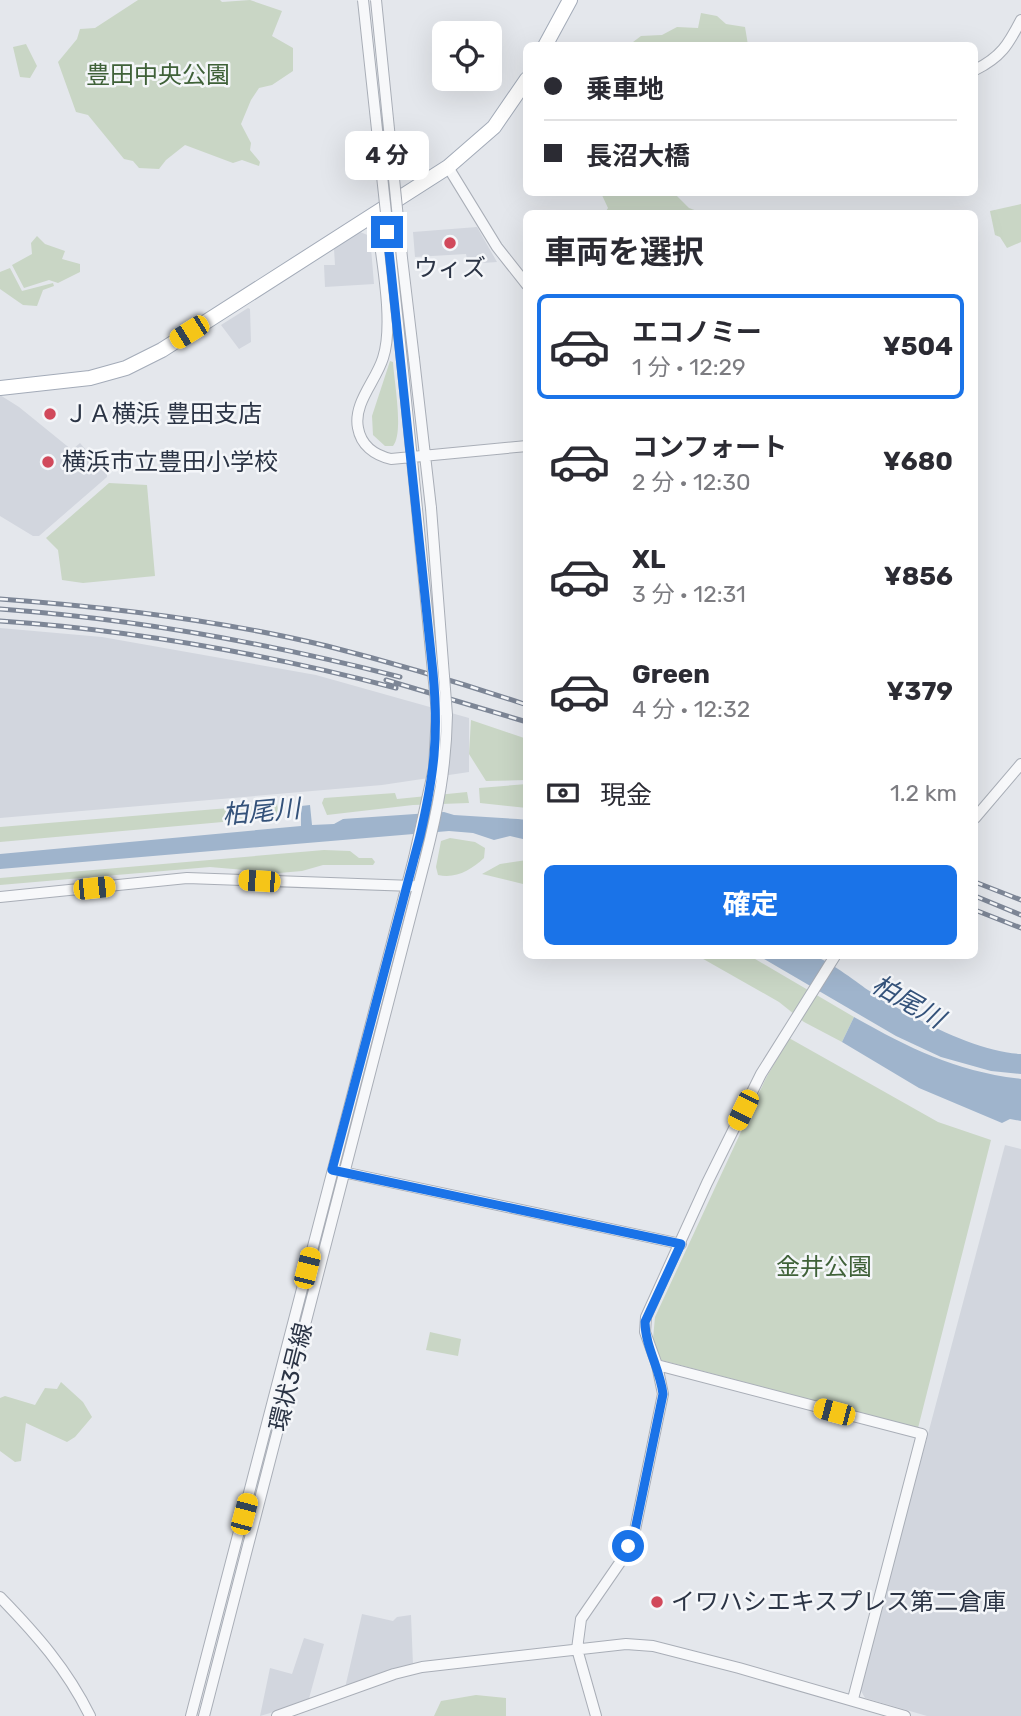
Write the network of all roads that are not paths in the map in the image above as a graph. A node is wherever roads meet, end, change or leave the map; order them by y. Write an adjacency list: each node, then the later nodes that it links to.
1 (363, 0): 14 (street, 環状3号線, bridge)
2 (376, 0): 13 (street, 環状3号線, bridge)
3 (570, 0): 5 (main road)
4 (1021, 20): 6 (street)
5 (547, 42)
6 (978, 69)
7 (523, 85): 8 (main road)
8 (448, 167): 9 (main road); 10 (street)
9 (376, 214): 11 (main road); 14 (street)
10 (523, 280)
11 (0, 388)
12 (523, 446): 13 (street)
13 (426, 456): 14 (street); 17 (street, 環状3号線, bridge)
14 (412, 458): 17 (street, 環状3号線, bridge)
15 (1021, 764): 16 (street)
16 (978, 814)
17 (420, 859): 18 (street, 環状3号線); 19 (street, 環状3号線)
18 (406, 885): 19 (street); 20 (street); 22 (street, 環状3号線)
19 (419, 886): 23 (street, 環状3号線)
20 (0, 897)
21 (833, 959): 24 (street)
22 (332, 1170): 23 (street); 30 (street, 環状3号線)
23 (344, 1173): 24 (street); 31 (street, 環状3号線)
24 (681, 1244): 25 (street)
25 (657, 1365): 27 (street); 28 (street)
26 (0, 1597): 29 (street)
27 (577, 1648): 28 (street); 32 (street); 33 (street)
28 (853, 1699): 34 (street)
29 (90, 1716)
30 (191, 1716)
31 (204, 1716)
32 (277, 1716)
33 (596, 1716)
34 (905, 1716)

